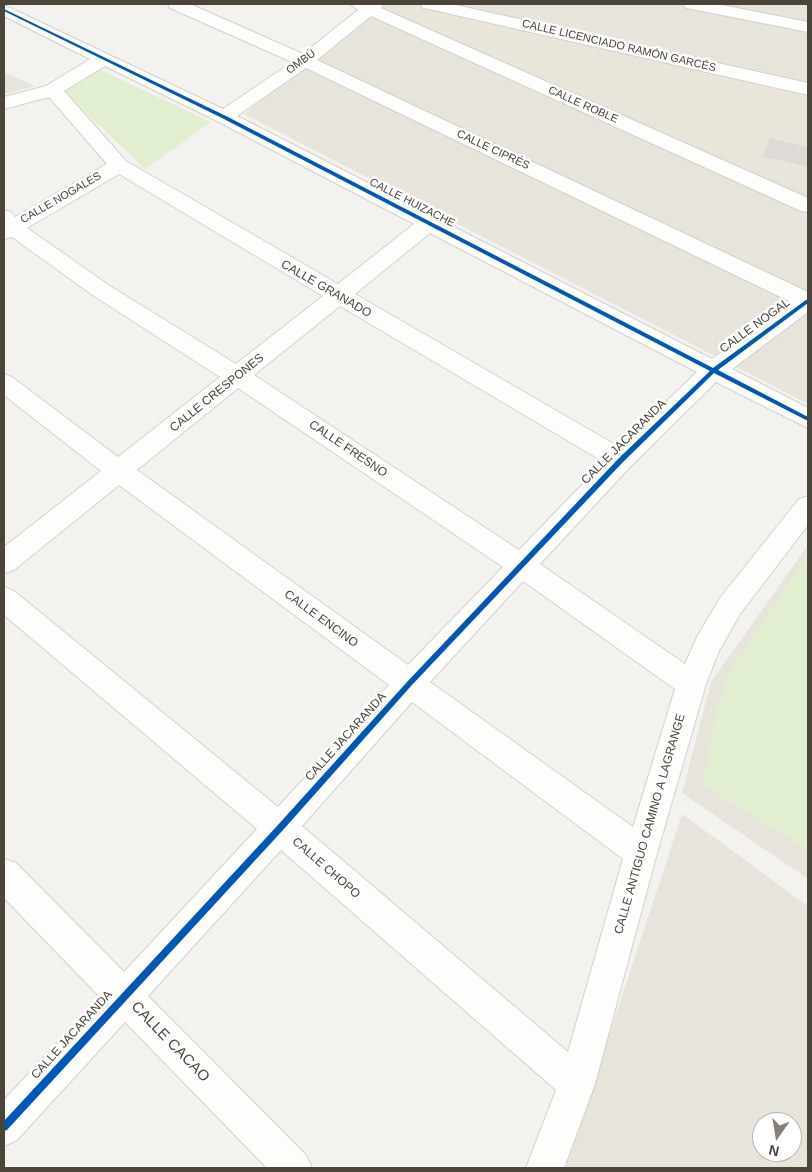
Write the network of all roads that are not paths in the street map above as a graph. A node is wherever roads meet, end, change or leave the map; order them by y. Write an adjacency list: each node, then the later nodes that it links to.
1 (176, 4): 9 (street, CALLE CIPRÉS)
2 (429, 4): 10 (street, CALLE LICENCIADO RAMÓN GARCÉS)
3 (692, 4): 5 (street)
4 (368, 5): 9 (street, OMBÚ); 15 (street, CALLE ROBLE)
5 (752, 9): 7 (street)
6 (4, 10): 8 (street, CALLE HUIZACHE)
7 (808, 27)
8 (103, 59): 11 (street); 13 (street, CALLE HUIZACHE)
9 (304, 61): 13 (street, OMBÚ); 19 (street, CALLE CIPRÉS)
10 (808, 89)
11 (53, 90): 12 (street); 14 (street, CALLE GRANADO)
12 (4, 103)
13 (224, 117): 16 (street, CALLE HUIZACHE)
14 (119, 165): 17 (street, CALLE NOGALES); 18 (street, CALLE GRANADO)
15 (808, 206)
16 (430, 224): 18 (street, CALLE CRESPONES); 20 (street, CALLE HUIZACHE)
17 (6, 226): 21 (street, CALLE FRESNO)
18 (338, 296): 21 (street, CALLE CRESPONES); 24 (street, CALLE GRANADO)
19 (808, 301): 20 (street, CALLE NOGAL)
20 (714, 370): 23 (street, CALLE HUIZACHE); 24 (street, CALLE JACARANDA)
21 (238, 376): 25 (street, CALLE CRESPONES); 28 (street, CALLE FRESNO)
22 (4, 383): 25 (street, CALLE ENCINO)
23 (808, 419)
24 (621, 460): 28 (street, CALLE JACARANDA)
25 (119, 471): 27 (street, CALLE CRESPONES); 30 (street, CALLE ENCINO)
26 (808, 506): 31 (street, CALLE ANTIGUO CAMINO A LAGRANGE)
27 (4, 562)
28 (521, 565): 30 (street, CALLE JACARANDA); 31 (street, CALLE FRESNO)
29 (4, 599): 32 (street, CALLE CHOPO)
30 (409, 684): 32 (street, CALLE JACARANDA); 33 (street, CALLE ENCINO)
31 (691, 684): 33 (street, CALLE ANTIGUO CAMINO A LAGRANGE)
32 (280, 828): 35 (street, CALLE JACARANDA); 36 (street, CALLE CHOPO)
33 (641, 853): 36 (street, CALLE ANTIGUO CAMINO A LAGRANGE)
34 (4, 875): 35 (street, CALLE CACAO)
35 (124, 995): 37 (street, CALLE JACARANDA); 38 (street, CALLE CACAO)
36 (577, 1084): 39 (street, CALLE ANTIGUO CAMINO A LAGRANGE)
37 (4, 1127)
38 (293, 1168)
39 (545, 1168)

